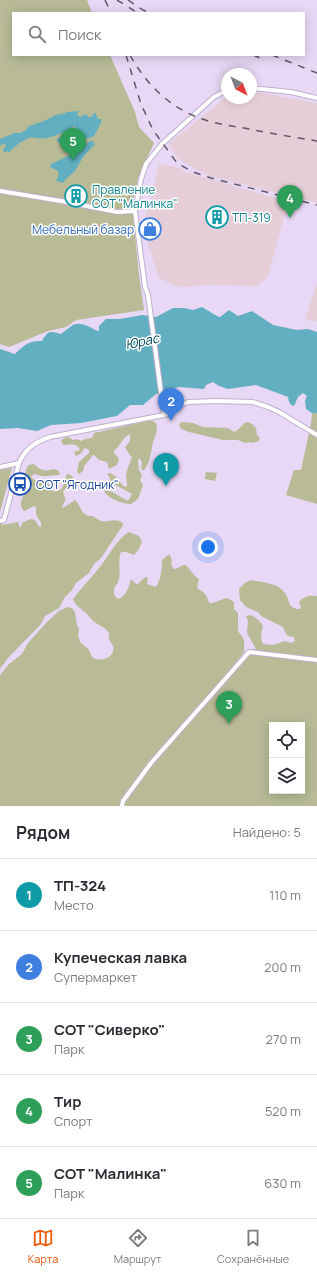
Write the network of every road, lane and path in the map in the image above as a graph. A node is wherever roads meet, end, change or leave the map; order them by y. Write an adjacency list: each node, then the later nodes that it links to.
1 (257, 89): 3 (street)
2 (221, 93): 5 (street)
3 (317, 98)
4 (0, 191): 5 (street)
5 (135, 211): 6 (street)
6 (164, 415): 7 (street); 8 (street)
7 (317, 435)
8 (19, 464): 9 (street); 10 (street)
9 (0, 467)
10 (0, 521)
11 (317, 660): 12 (street)
12 (122, 806)

